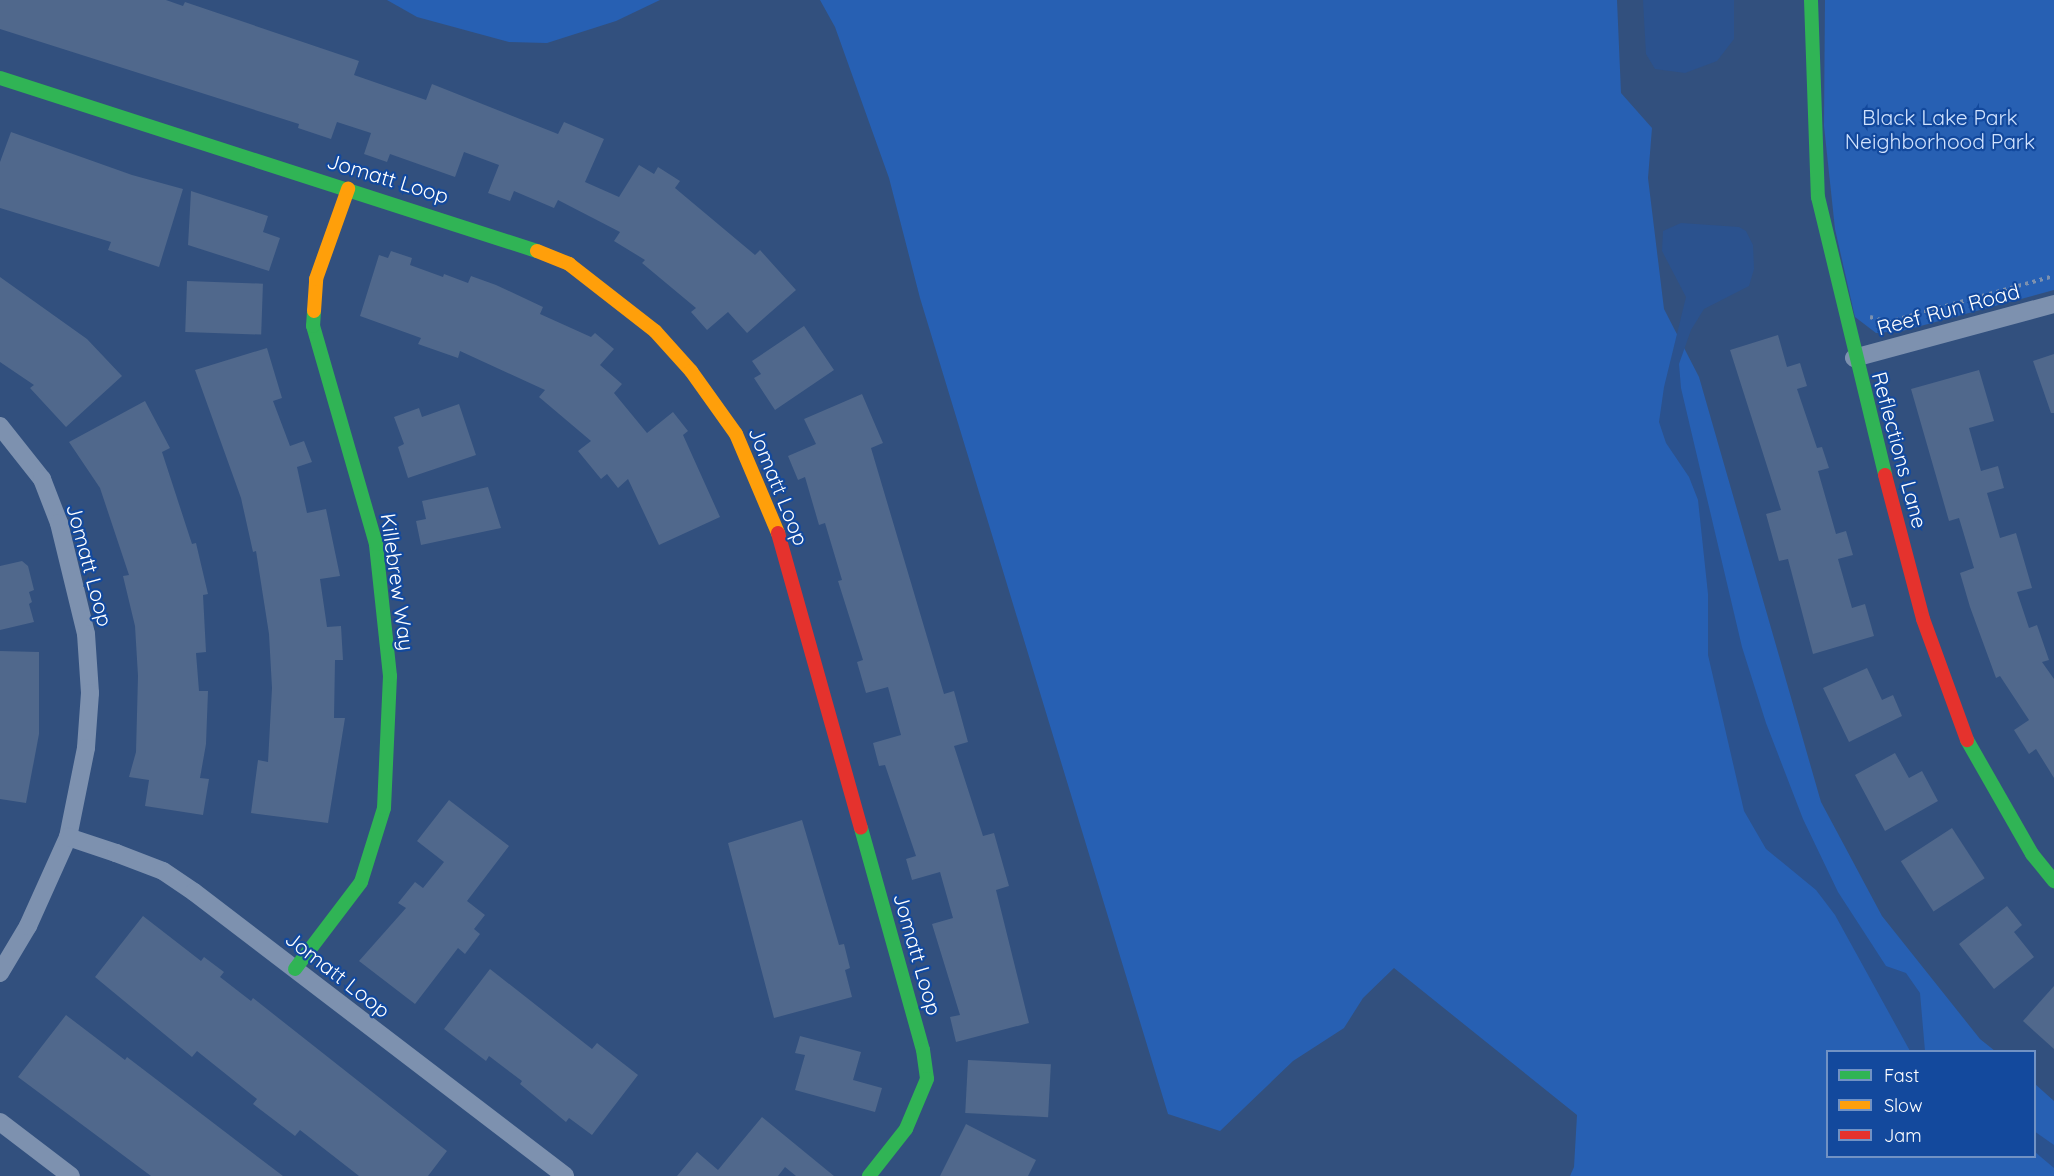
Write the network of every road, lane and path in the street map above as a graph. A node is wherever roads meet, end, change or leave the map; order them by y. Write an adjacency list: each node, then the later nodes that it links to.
1 (1812, 0): 7 (street, Reflections Lane)
2 (0, 78): 3 (street, Jomatt Loop)
3 (348, 189): 11 (street, Killebrew Way); 16 (street, Jomatt Loop)
4 (2054, 276): 6 (path)
5 (2054, 304): 7 (street, Reef Run Road)
6 (1865, 310)
7 (1854, 358): 10 (street, Reflections Lane)
8 (0, 426): 9 (street, Jomatt Loop)
9 (68, 837): 11 (street, Jomatt Loop); 12 (street, Jomatt Loop)
10 (2054, 881)
11 (295, 969): 15 (street, Jomatt Loop)
12 (0, 973)
13 (0, 1122): 14 (street)
14 (71, 1176)
15 (565, 1176)
16 (869, 1176)

